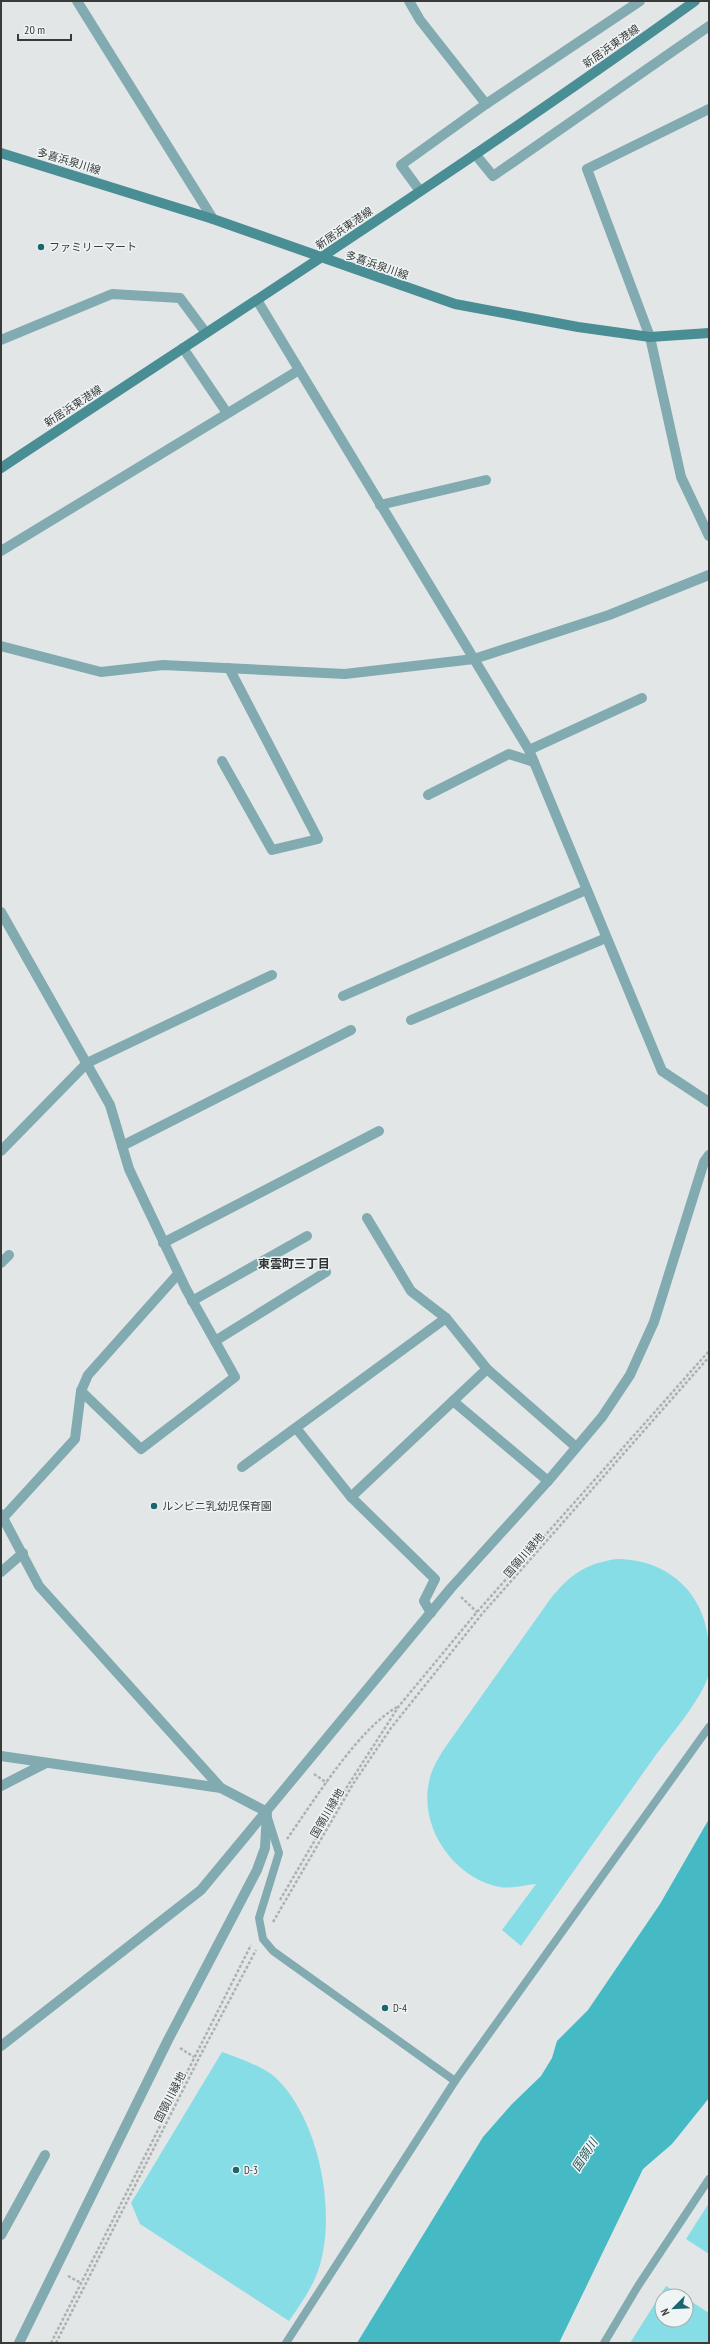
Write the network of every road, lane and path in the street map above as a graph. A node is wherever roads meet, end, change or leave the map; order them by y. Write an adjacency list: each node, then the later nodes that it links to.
1 (77, 1): 11 (street)
2 (409, 1): 6 (street)
3 (640, 1): 6 (street)
4 (695, 1): 9 (main road, 新居浜東港線)
5 (709, 26): 9 (street)
6 (486, 104): 10 (street)
7 (709, 109): 16 (street)
8 (1, 152): 11 (main road, 多喜浜泉川線)
9 (475, 154): 10 (main road, 新居浜東港線)
10 (420, 191): 12 (main road, 新居浜東港線)
11 (213, 219): 12 (main road, 多喜浜泉川線)
12 (321, 258): 13 (main road, 新居浜東港線); 16 (main road, 多喜浜泉川線)
13 (257, 300): 14 (main road, 新居浜東港線); 19 (street)
14 (206, 333): 17 (street); 18 (main road, 新居浜東港線)
15 (709, 333): 16 (main road, 多喜浜泉川線)
16 (650, 337): 24 (street)
17 (1, 340)
18 (183, 348): 20 (street); 21 (main road, 新居浜東港線)
19 (299, 370): 20 (street); 23 (street)
20 (227, 413): 25 (street)
21 (1, 468)
22 (486, 480): 23 (street)
23 (380, 505): 28 (street)
24 (709, 536)
25 (1, 551)
26 (709, 575): 28 (street)
27 (1, 646): 29 (street)
28 (474, 659): 29 (street); 31 (street)
29 (229, 668): 32 (street)
30 (642, 698): 31 (street)
31 (528, 750): 33 (street)
32 (222, 761)
33 (534, 762): 34 (street); 35 (street)
34 (428, 795)
35 (586, 890): 37 (street); 39 (street)
36 (1, 912): 42 (street)
37 (606, 938): 40 (street); 43 (street)
38 (272, 975): 42 (street)
39 (343, 996)
40 (411, 1020)
41 (351, 1030): 45 (street)
42 (87, 1064): 45 (street); 46 (street)
43 (709, 1102)
44 (379, 1131): 50 (street)
45 (122, 1146): 50 (street)
46 (1, 1151)
47 (709, 1155): 64 (street)
48 (367, 1218): 56 (street)
49 (307, 1236): 55 (street)
50 (163, 1242): 54 (street)
51 (9, 1255): 52 (street)
52 (1, 1263)
53 (326, 1272): 57 (street)
54 (178, 1274): 55 (street); 61 (street)
55 (192, 1301): 57 (street)
56 (446, 1318): 60 (street); 63 (street)
57 (215, 1341): 61 (street)
58 (709, 1351): 72 (path)
59 (709, 1357): 84 (path, 国領川緑地)
60 (487, 1369): 62 (street); 64 (street)
61 (82, 1390): 68 (street)
62 (453, 1401): 66 (street); 67 (street)
63 (296, 1428): 65 (street); 67 (street)
64 (576, 1447): 66 (street)
65 (242, 1467)
66 (548, 1481): 71 (street)
67 (352, 1497): 73 (street)
68 (2, 1516): 69 (street)
69 (23, 1553): 70 (street); 79 (street)
70 (1, 1572)
71 (451, 1588): 72 (path); 73 (street)
72 (477, 1612): 74 (path)
73 (430, 1613): 80 (street)
74 (399, 1706): 81 (path); 82 (path)
75 (709, 1727): 86 (lane)
76 (1, 1756): 77 (street)
77 (46, 1763): 78 (street); 79 (street)
78 (1, 1786)
79 (221, 1788): 80 (street)
80 (267, 1812): 81 (lane); 85 (street); 90 (street)
81 (279, 1853): 83 (lane)
82 (276, 1906)
83 (262, 1931): 84 (lane); 91 (path)
84 (263, 1939): 86 (lane); 92 (path, 国領川緑地)
85 (1, 2046)
86 (455, 2081): 93 (lane)
87 (45, 2155): 89 (street)
88 (709, 2179): 94 (lane)
89 (1, 2235)
90 (19, 2343)
91 (51, 2343)
92 (56, 2343)
93 (286, 2343)
94 (604, 2343)

